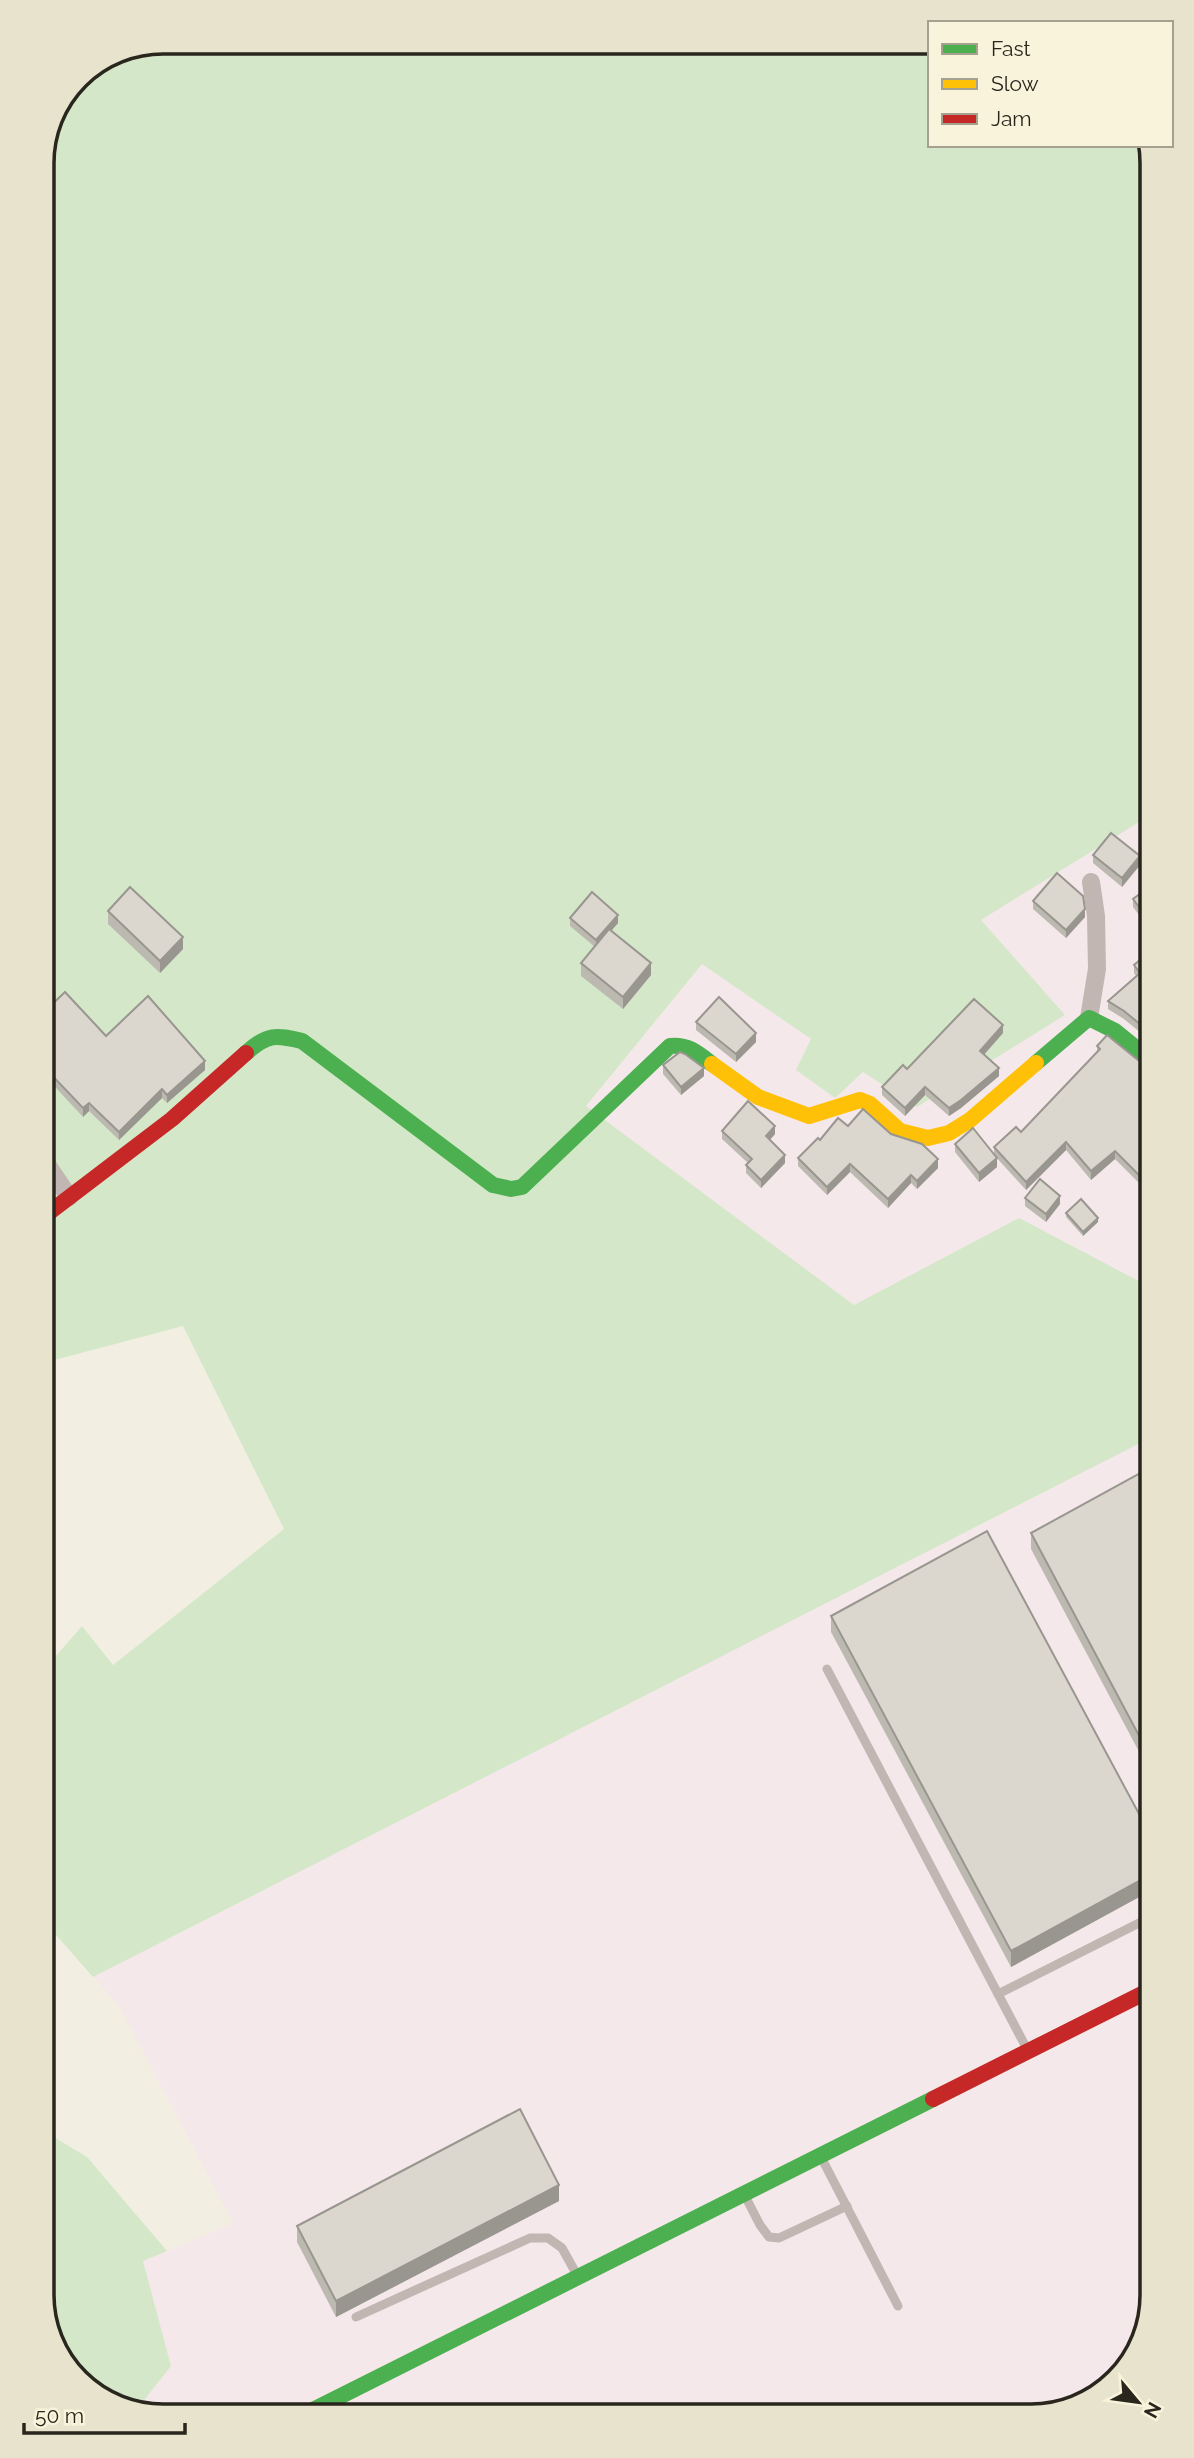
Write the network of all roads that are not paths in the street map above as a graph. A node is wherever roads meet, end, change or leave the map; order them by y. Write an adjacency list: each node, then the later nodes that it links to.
1 (1091, 882): 2 (street)
2 (1089, 1018): 3 (street); 5 (street)
3 (1140, 1051)
4 (54, 1175): 5 (street)
5 (69, 1197): 6 (street)
6 (54, 1209)
7 (827, 1669): 9 (lane)
8 (1140, 1923): 9 (lane)
9 (998, 1994): 11 (lane)
10 (1140, 1995): 11 (street)
11 (1028, 2051): 12 (street)
12 (820, 2155): 13 (street); 14 (lane)
13 (744, 2193): 14 (lane); 15 (street)
14 (847, 2206): 16 (lane)
15 (578, 2276): 17 (lane); 18 (street)
16 (898, 2306)
17 (356, 2317)
18 (325, 2404)

